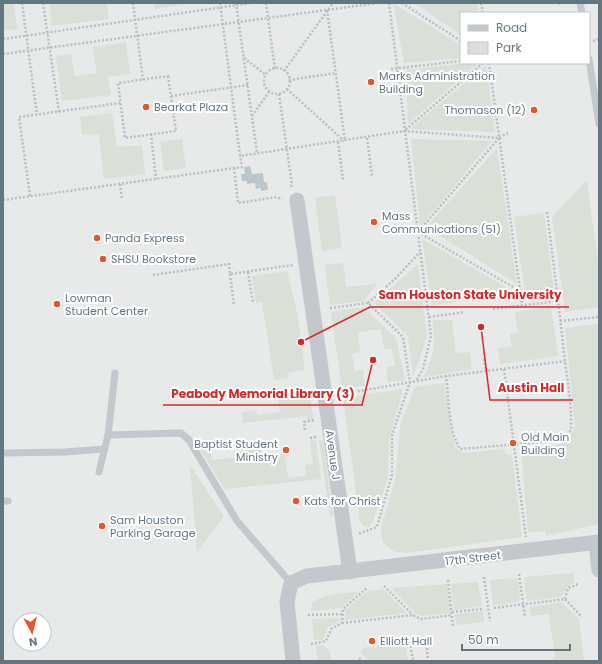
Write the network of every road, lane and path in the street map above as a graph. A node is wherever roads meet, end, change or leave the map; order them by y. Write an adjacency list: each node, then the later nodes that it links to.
1 (22, 3): 19 (path)
2 (43, 3): 18 (path)
3 (134, 3): 15 (path)
4 (220, 3): 12 (path)
5 (251, 3): 11 (path)
6 (266, 3): 14 (path)
7 (333, 3): 13 (path)
8 (378, 3): 13 (path)
9 (389, 3): 33 (path)
10 (402, 3): 23 (path)
11 (236, 4): 12 (path); 16 (path)
12 (220, 7): 15 (path); 17 (path)
13 (327, 10): 14 (path); 36 (path); 37 (path)
14 (268, 18): 16 (path); 35 (path)
15 (135, 20): 18 (path); 20 (path)
16 (239, 22): 17 (path); 28 (path)
17 (222, 24): 20 (path); 42 (path)
18 (48, 32): 19 (path); 25 (path)
19 (26, 36): 21 (path); 26 (path)
20 (137, 36): 25 (path); 39 (path)
21 (3, 39)
22 (599, 39): 24 (path)
23 (460, 40)
24 (593, 41)
25 (50, 48): 26 (path); 48 (path)
26 (28, 51): 27 (path); 49 (path)
27 (3, 54)
28 (244, 58): 38 (path); 41 (path)
29 (460, 61): 33 (path)
30 (482, 64): 52 (path)
31 (489, 64): 56 (path)
32 (590, 64): 51 (lane)
33 (398, 67): 34 (path); 52 (path)
34 (391, 68)
35 (275, 69): 36 (path); 38 (path)
36 (284, 71): 40 (path)
37 (336, 73): 40 (path); 57 (path)
38 (266, 75): 44 (path)
39 (143, 80): 46 (path); 47 (path)
40 (289, 80): 43 (path)
41 (248, 85): 42 (path); 50 (path)
42 (231, 88): 46 (path); 61 (path)
43 (287, 89): 45 (path); 57 (path)
44 (269, 92): 45 (path); 50 (path)
45 (279, 94): 59 (path)
46 (171, 96): 54 (path)
47 (120, 103): 48 (path); 54 (path)
48 (59, 112): 49 (path)
49 (37, 115): 68 (path)
50 (252, 116): 60 (path)
51 (599, 124)
52 (404, 131): 55 (path); 56 (path); 72 (path)
53 (508, 133): 56 (path)
54 (150, 134): 64 (path)
55 (367, 138): 57 (path); 63 (path)
56 (499, 138): 72 (path); 78 (path)
57 (345, 141): 58 (path)
58 (338, 142): 59 (path); 65 (path)
59 (287, 149): 60 (path); 67 (path)
60 (257, 153): 61 (path)
61 (240, 156): 62 (path)
62 (234, 168): 64 (path); 67 (path)
63 (372, 176)
64 (156, 179): 66 (path)
65 (342, 180)
66 (120, 184): 68 (path); 69 (path)
67 (291, 195): 110 (street, Avenue J)
68 (30, 196): 70 (path)
69 (122, 199)
70 (3, 200)
71 (547, 212): 79 (path)
72 (418, 232): 73 (path); 78 (path)
73 (420, 252): 81 (path); 87 (path)
74 (293, 265): 75 (path)
75 (248, 272): 76 (path); 80 (path)
76 (230, 274): 77 (path); 83 (path)
77 (153, 275)
78 (520, 291): 82 (path)
79 (558, 301): 82 (path); 89 (path)
80 (253, 303)
81 (368, 303): 84 (path); 97 (path)
82 (522, 305): 85 (path)
83 (234, 306)
84 (330, 308)
85 (492, 309)
86 (465, 312): 87 (path)
87 (429, 317): 96 (path)
88 (599, 317): 89 (path)
89 (560, 321): 91 (path)
90 (484, 358): 93 (path)
91 (565, 361): 92 (path); 102 (path)
92 (504, 369): 93 (path); 102 (path)
93 (486, 371): 95 (path)
94 (115, 373): 101 (lane)
95 (446, 376): 96 (path); 102 (path)
96 (416, 381): 97 (path)
97 (410, 382): 98 (path); 106 (path)
98 (342, 394)
99 (316, 420): 100 (path)
100 (305, 430)
101 (108, 435): 103 (lane); 114 (lane)
102 (514, 445): 107 (path)
103 (104, 449): 104 (lane); 105 (lane)
104 (3, 453)
105 (99, 472)
106 (358, 534)
107 (527, 542)
108 (597, 543): 109 (street); 110 (street, 17th Street)
109 (599, 570)
110 (350, 572): 114 (street)
111 (519, 574): 119 (path)
112 (484, 577): 128 (path)
113 (448, 580): 123 (path)
114 (291, 583): 135 (street)
115 (578, 584): 118 (path)
116 (384, 586): 125 (path)
117 (368, 587): 122 (path)
118 (565, 599): 119 (path); 127 (path)
119 (524, 604): 120 (path); 126 (path)
120 (494, 608)
121 (482, 609): 123 (path)
122 (343, 614): 124 (path); 129 (path)
123 (452, 614): 125 (path); 130 (path)
124 (308, 615)
125 (413, 615): 129 (path)
126 (525, 617)
127 (582, 617)
128 (490, 621)
129 (342, 623): 132 (path)
130 (453, 626)
131 (410, 642): 137 (path)
132 (311, 644)
133 (427, 648): 138 (path)
134 (359, 658): 136 (path)
135 (293, 661)
136 (363, 661)
137 (413, 661)
138 (428, 661)

